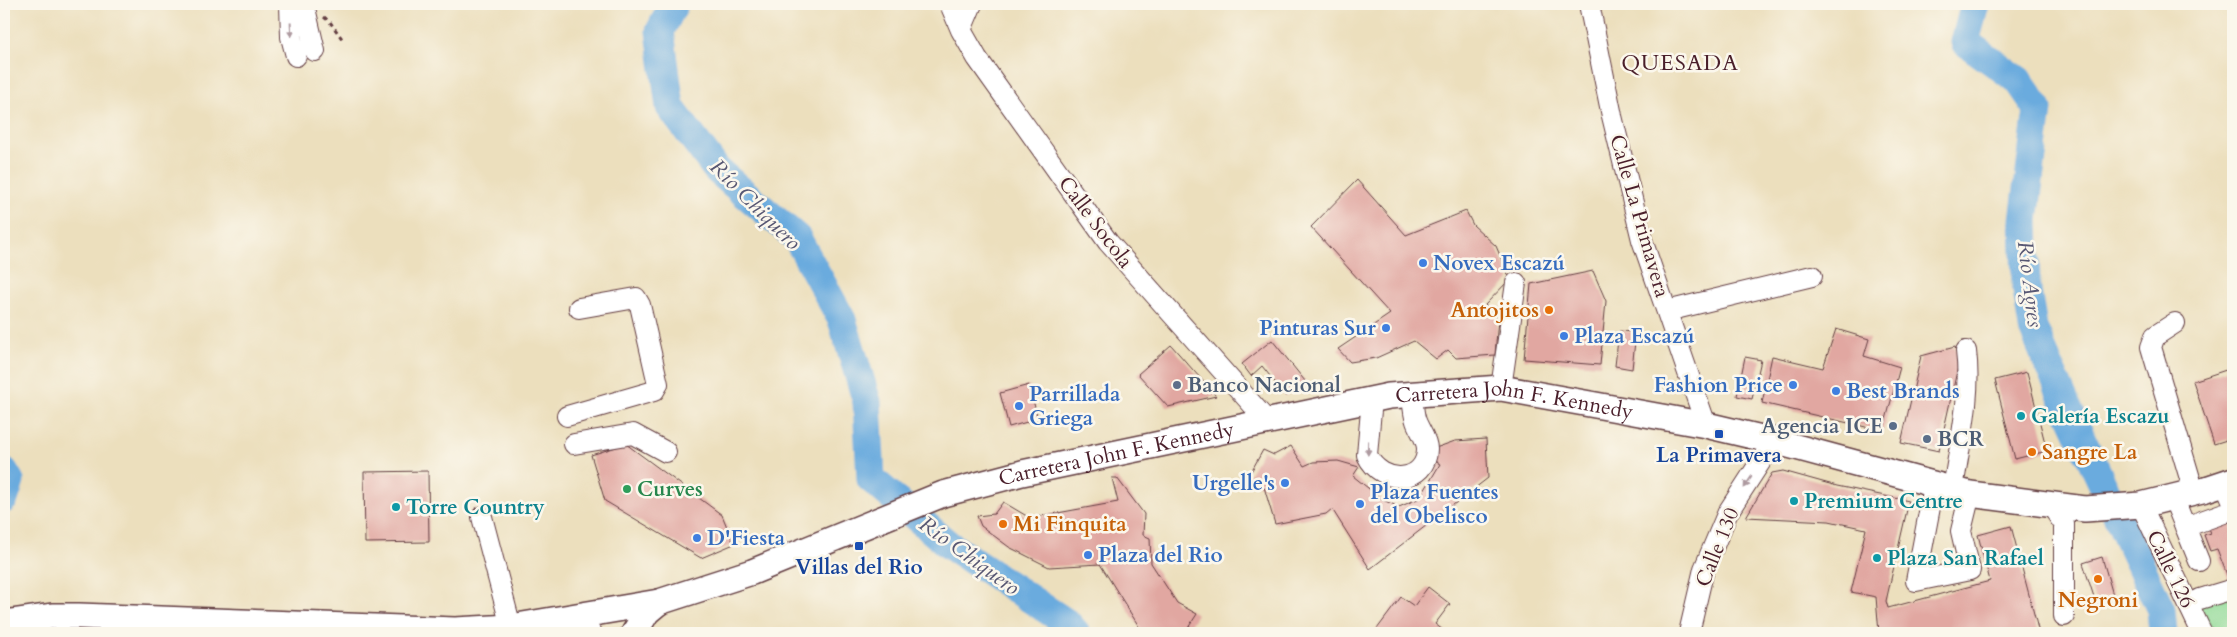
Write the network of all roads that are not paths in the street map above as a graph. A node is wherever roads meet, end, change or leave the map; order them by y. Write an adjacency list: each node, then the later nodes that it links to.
1 (290, 4): 5 (street, one-way to 5)
2 (950, 4): 6 (street, Calle Socola)
3 (972, 4): 6 (street)
4 (1589, 4): 10 (street, Calle La Primavera)
5 (312, 9)
6 (961, 30): 17 (street, Calle Socola)
7 (1812, 276): 10 (street)
8 (1516, 283): 13 (street)
9 (579, 308): 16 (street)
10 (1667, 311): 18 (street, Calle La Primavera)
11 (2175, 322): 24 (street)
12 (1966, 351): 22 (street)
13 (1501, 388): 14 (main road, Carretera John F. Kennedy); 18 (main road, Carretera John F. Kennedy)
14 (1412, 394): 15 (main road, Carretera John F. Kennedy); 15 (street, one-way to 14)
15 (1372, 399): 17 (main road, Carretera John F. Kennedy)
16 (567, 416)
17 (1268, 422): 32 (main road, Carretera John F. Kennedy)
18 (1706, 425): 19 (main road, Carretera John F. Kennedy)
19 (1774, 441): 22 (main road, Carretera John F. Kennedy); 39 (street, Calle 130, one-way to 39)
20 (574, 444): 21 (street)
21 (666, 452)
22 (1952, 490): 26 (main road, Carretera John F. Kennedy)
23 (2229, 494): 24 (main road, Carretera John F. Kennedy); 28 (street)
24 (2184, 495): 25 (main road, Carretera John F. Kennedy); 28 (street)
25 (2132, 505): 26 (main road, Carretera John F. Kennedy); 40 (street, Calle 126)
26 (2069, 512): 33 (street)
27 (482, 517): 37 (street)
28 (2185, 527): 29 (street)
29 (2199, 561)
30 (2233, 589): 31 (street)
31 (2200, 599)
32 (658, 602): 36 (main road, Carretera John F. Kennedy); 38 (main road)
33 (2064, 616)
34 (4, 623): 35 (main road, Carretera John F. Kennedy)
35 (116, 625): 37 (main road, Carretera John F. Kennedy)
36 (584, 626): 37 (main road, Carretera John F. Kennedy)
37 (511, 627)
38 (634, 633)
39 (1689, 633)
40 (2202, 633)

